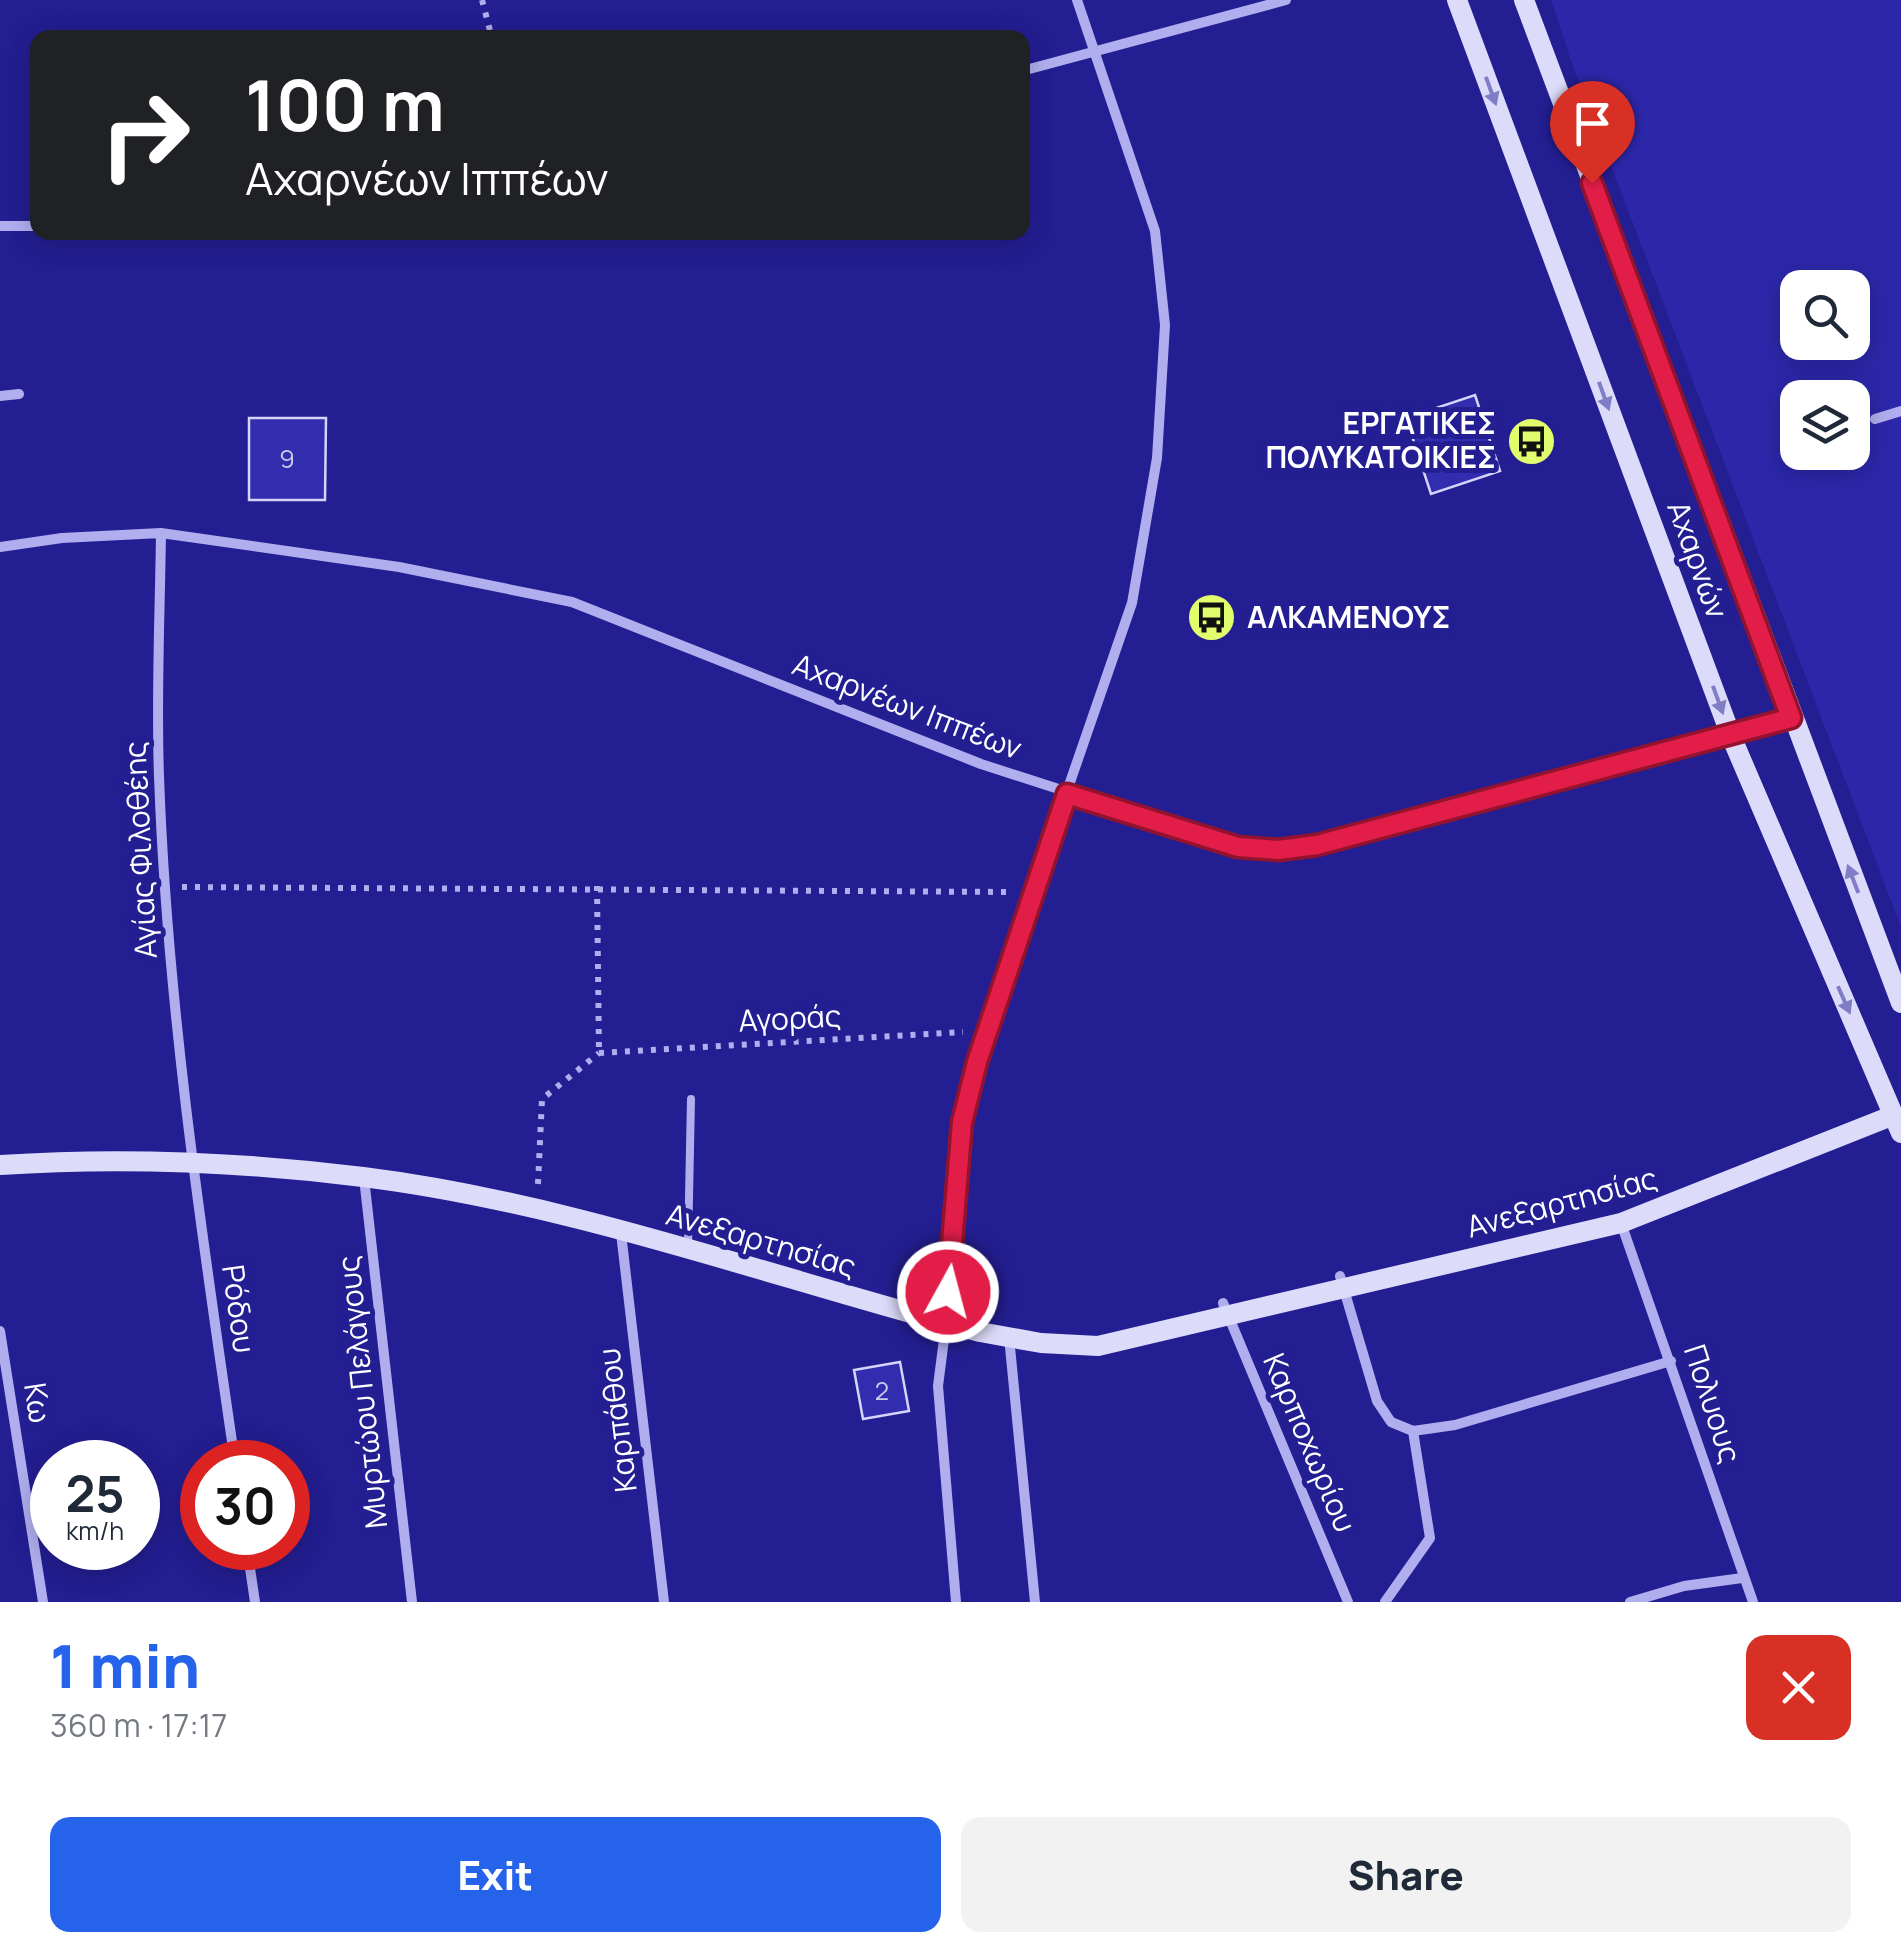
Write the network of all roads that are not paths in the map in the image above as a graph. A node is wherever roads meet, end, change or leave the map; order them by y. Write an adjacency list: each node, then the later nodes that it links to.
1 (1077, 0): 5 (street)
2 (1286, 0): 5 (street)
3 (1456, 0): 16 (main road, Αχαρνών, one-way to 16)
4 (1524, 0): 15 (main road, Αχαρνών)
5 (1095, 53): 6 (street); 17 (street)
6 (1030, 69)
7 (0, 226): 8 (street)
8 (30, 226)
9 (18, 394): 10 (street)
10 (0, 396)
11 (1901, 410): 12 (street)
12 (1875, 419)
13 (162, 533): 14 (street, Αχαρνέων Ιππέων); 17 (street, Αχαρνέων Ιππέων); 21 (street, Αγίας Φιλοθέης)
14 (0, 547)
15 (1791, 718): 16 (street, Αχαρνέων Ιππέων); 18 (main road, Αχαρνών, one-way to 15)
16 (1731, 736): 17 (street, Αχαρνέων Ιππέων); 20 (main road, Αχαρνών, one-way to 20)
17 (1067, 794): 29 (street)
18 (1901, 1003)
19 (690, 1099): 26 (lane)
20 (1897, 1124): 24 (main road, Ανεξαρτησίας)
21 (192, 1164): 22 (main road, Ανεξαρτησίας); 23 (main road, Ανεξαρτησίας); 34 (street, Ρόδου)
22 (0, 1165)
23 (364, 1177): 25 (main road, Ανεξαρτησίας); 39 (street, Μυρτώου Πελάγους)
24 (1621, 1223): 27 (main road, Ανεξαρτησίας); 32 (street, Πολυους)
25 (621, 1233): 26 (main road, Ανεξαρτησίας); 40 (street, Καρπάθου)
26 (688, 1251): 29 (main road, Ανεξαρτησίας)
27 (1342, 1283): 28 (main road, Ανεξαρτησίας); 33 (street)
28 (1226, 1310): 31 (main road, Ανεξαρτησίας); 43 (street, Καρποχωρίου)
29 (942, 1322): 31 (main road, Ανεξαρτησίας); 41 (street)
30 (0, 1331): 37 (street, Κω)
31 (1009, 1337): 42 (street)
32 (1671, 1361): 33 (street); 36 (street, Πολυους)
33 (1412, 1431): 44 (street)
34 (231, 1440)
35 (250, 1570): 38 (street)
36 (1742, 1578): 45 (street); 46 (street, Πολυους)
37 (44, 1602)
38 (254, 1602)
39 (412, 1602)
40 (664, 1602)
41 (956, 1602)
42 (1035, 1602)
43 (1348, 1602)
44 (1384, 1602)
45 (1630, 1602)
46 (1752, 1602)

